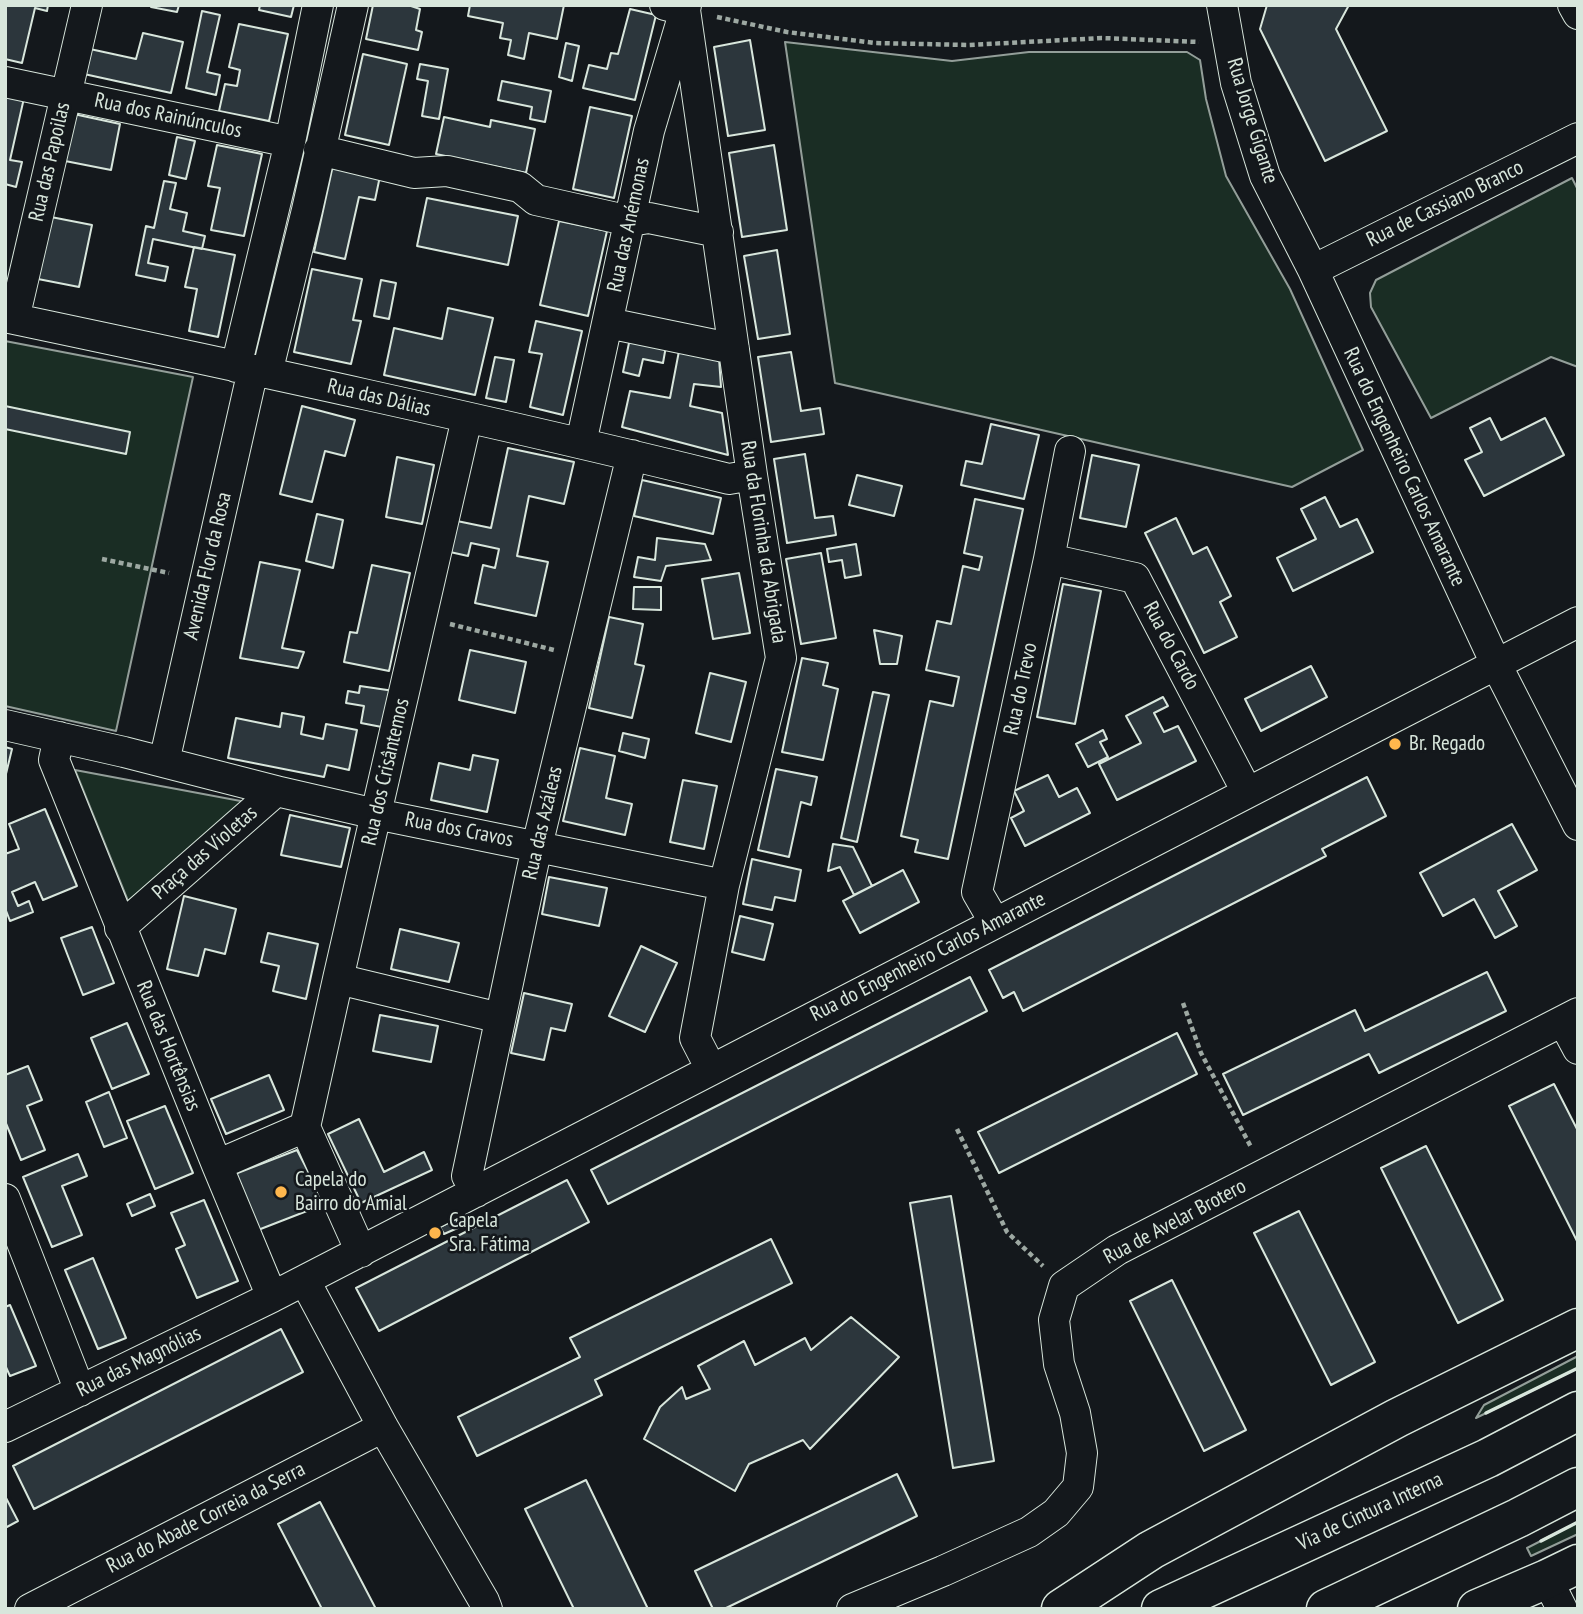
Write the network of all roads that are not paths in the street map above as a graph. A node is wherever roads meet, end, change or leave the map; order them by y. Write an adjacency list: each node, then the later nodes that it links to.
1 (87, 5): 11 (street, Rua das Papoilas)
2 (318, 5): 8 (street, Avenida Flor da Rosa)
3 (353, 5): 9 (street, Avenida Flor da Rosa)
4 (1222, 5): 19 (street, Rua Jorge Gigante)
5 (1573, 5): 7 (street)
6 (679, 7): 17 (street, Rua das Anémonas); 18 (street, Rua da Florinha da Abrigada)
7 (1578, 14)
8 (305, 67): 9 (street); 13 (street, Avenida Flor da Rosa)
9 (337, 76): 14 (street, Avenida Flor da Rosa)
10 (5, 82): 11 (street, Rua dos Rainúnculos)
11 (66, 95): 13 (street, Rua dos Rainúnculos); 20 (street, Rua das Papoilas)
12 (1578, 138): 19 (street, Rua de Cassiano Branco)
13 (290, 142): 15 (street, Avenida Flor da Rosa)
14 (319, 150): 16 (street, Avenida Flor da Rosa); 17 (street)
15 (275, 202): 16 (street); 23 (street, Avenida Flor da Rosa)
16 (307, 210): 23 (street, Avenida Flor da Rosa)
17 (630, 221): 18 (street); 21 (street, Rua das Anémonas)
18 (719, 242): 22 (street, Rua da Florinha da Abrigada)
19 (1313, 270): 31 (street, Rua do Engenheiro Carlos Amarante)
20 (10, 318): 23 (street, Rua das Dálias)
21 (608, 323): 22 (street); 25 (street, Rua das Anémonas)
22 (734, 349): 28 (street, Rua da Florinha da Abrigada)
23 (261, 372): 24 (street, Rua das Dálias); 34 (street, Avenida Flor da Rosa)
24 (467, 418): 25 (street, Rua das Dálias); 37 (street, Rua dos Crisântemos)
25 (581, 443): 27 (street, Rua das Dálias)
26 (1070, 451): 29 (street, Rua do Trevo)
27 (632, 455): 28 (street, Rua das Dálias); 39 (street, Rua das Azáleas)
28 (752, 475): 40 (street, Rua da Florinha da Abrigada)
29 (1049, 559): 36 (street, Rua do Cardo); 41 (street, Rua do Trevo)
30 (1578, 622): 31 (street, Rua do Engenheiro Carlos Amarante)
31 (1496, 664): 36 (street, Rua do Engenheiro Carlos Amarante); 38 (street, Rua do Engenheiro Carlos Amarante)
32 (5, 725): 33 (street, Praça das Violetas)
33 (59, 737): 34 (street, Praça das Violetas); 42 (street)
34 (164, 762): 35 (street, Praça das Violetas)
35 (276, 792): 37 (street, Rua dos Cravos); 42 (street, Praça das Violetas)
36 (1247, 792): 41 (street, Rua do Engenheiro Carlos Amarante)
37 (376, 814): 39 (street, Rua dos Cravos); 43 (street, Rua dos Crisântemos)
38 (1578, 825)
39 (537, 846): 40 (street, Rua dos Cravos); 45 (street, Rua das Azáleas)
40 (724, 885): 47 (street, Rua da Florinha da Abrigada)
41 (995, 923): 47 (street, Rua do Engenheiro Carlos Amarante)
42 (120, 928): 49 (street, Rua das Hortênsias)
43 (338, 979): 45 (street); 48 (street, Rua dos Crisântemos)
44 (1571, 1017): 46 (street, Rua de Avelar Brotero); 64 (street, Rua de Avelar Brotero)
45 (500, 1018): 50 (street, Rua das Azáleas)
46 (1578, 1049)
47 (711, 1069): 50 (street, Rua do Engenheiro Carlos Amarante)
48 (305, 1127): 49 (street); 52 (street)
49 (217, 1165): 54 (street, Rua das Hortênsias)
50 (476, 1192): 52 (street, Rua do Engenheiro Carlos Amarante)
51 (5, 1199): 56 (street)
52 (360, 1252): 53 (street, Rua do Engenheiro Carlos Amarante)
53 (305, 1280): 54 (street, Rua das Magnólias); 59 (street)
54 (272, 1297): 56 (street, Rua das Magnólias)
55 (1578, 1328): 65 (highway)
56 (80, 1391): 58 (street, Rua das Magnólias)
57 (1578, 1411): 66 (highway, Via de Cintura Interna)
58 (5, 1427)
59 (383, 1427): 62 (street, Rua do Abade Correia da Serra); 63 (street)
60 (1578, 1488): 67 (highway)
61 (1562, 1584): 68 (highway)
62 (30, 1609)
63 (487, 1609)
64 (852, 1609)
65 (1061, 1609)
66 (1161, 1609)
67 (1326, 1609)
68 (1477, 1609)

